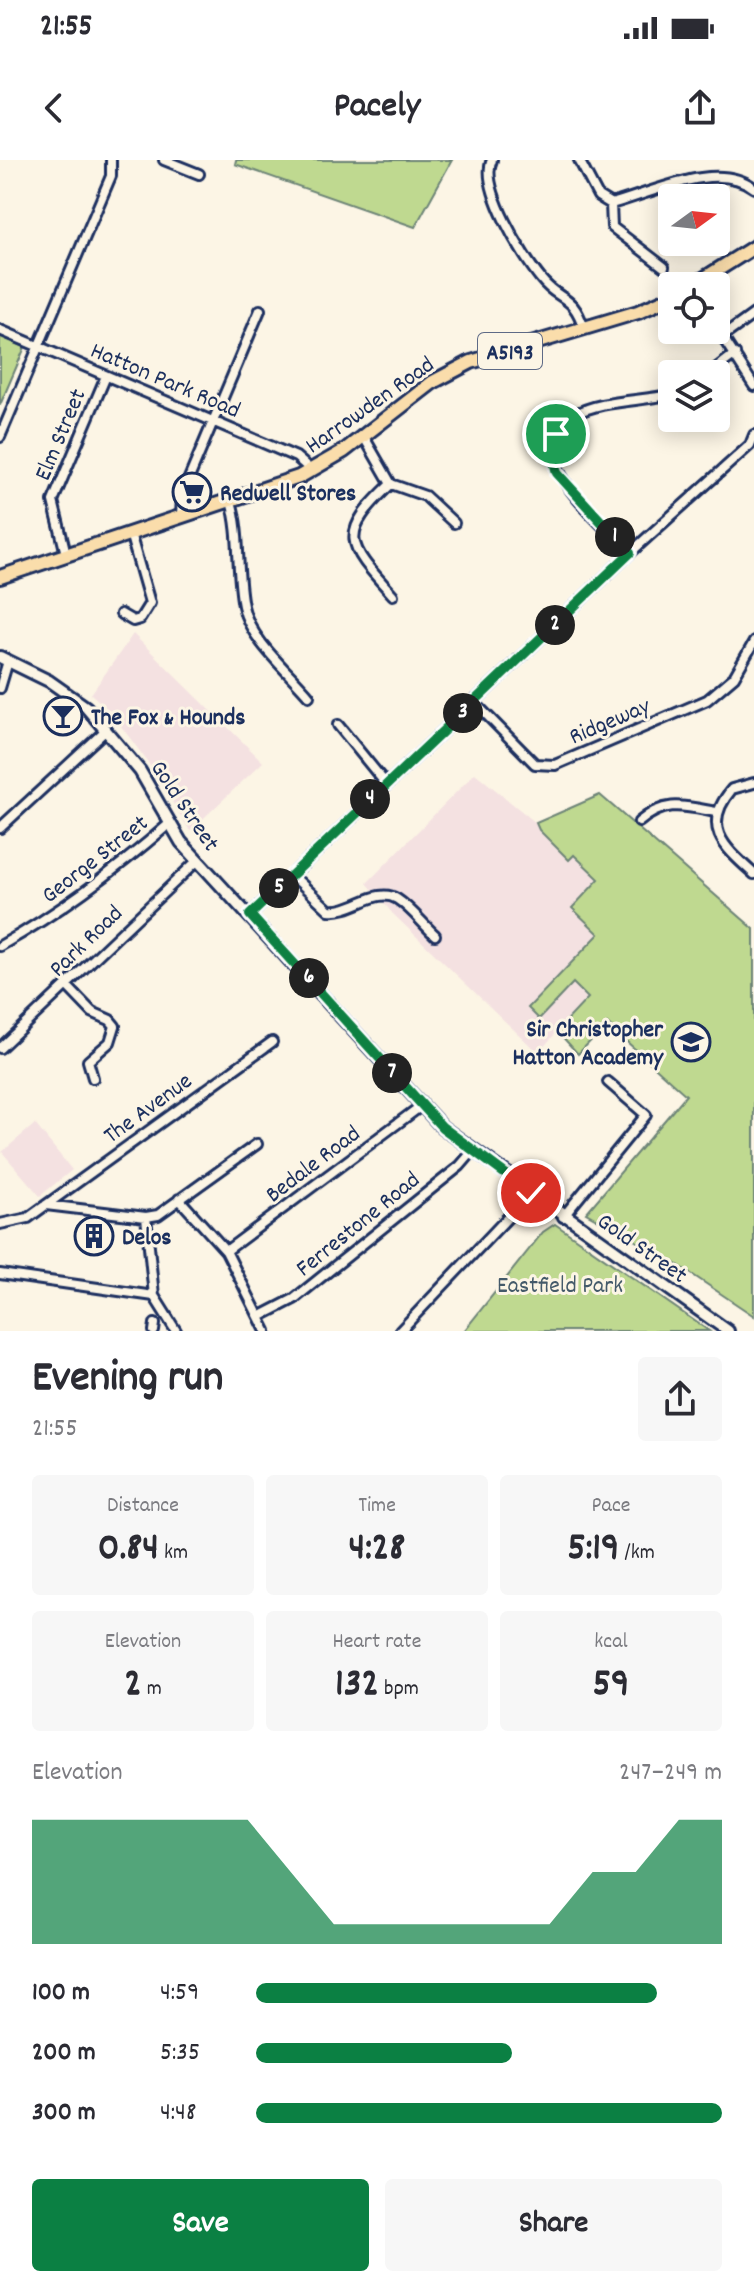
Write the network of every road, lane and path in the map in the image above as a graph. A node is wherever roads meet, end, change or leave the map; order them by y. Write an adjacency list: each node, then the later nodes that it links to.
1 (111, 160): 18 (street)
2 (164, 160): 5 (street)
3 (492, 160): 14 (street)
4 (579, 160): 7 (street)
5 (199, 174)
6 (754, 188): 7 (street)
7 (611, 204): 9 (street)
8 (754, 247): 10 (main road)
9 (664, 267)
10 (714, 272)
11 (658, 302): 14 (main road, Harrowden Road / A5193)
12 (260, 310): 24 (street)
13 (754, 314): 16 (street)
14 (584, 329): 27 (main road, Harrowden Road / A5193)
15 (0, 330): 18 (street, Hatton Park Road)
16 (730, 331)
17 (727, 344): 19 (street)
18 (38, 346): 21 (street, Hatton Park Road); 26 (street)
19 (735, 354): 20 (street); 22 (street)
20 (727, 360)
21 (106, 376): 24 (street, Hatton Park Road); 35 (street, Elm Street)
22 (754, 386)
23 (658, 397): 34 (street)
24 (212, 421): 28 (street, Hatton Park Road); 31 (street)
25 (754, 435): 34 (street)
26 (0, 437)
27 (364, 437): 28 (main road, Harrowden Road / A5193); 29 (street)
28 (312, 471): 30 (main road, Harrowden Road / A5193)
29 (391, 484): 32 (street); 37 (street)
30 (231, 501): 31 (main road, Harrowden Road / A5193); 42 (street)
31 (181, 517): 33 (main road, Harrowden Road / A5193)
32 (454, 523)
33 (130, 533): 35 (main road, Harrowden Road / A5193); 38 (street)
34 (630, 553): 43 (street)
35 (66, 554): 36 (main road, Harrowden Road / A5193)
36 (0, 577)
37 (393, 595)
38 (121, 614)
39 (754, 642): 43 (street, Ridgeway)
40 (4, 659): 41 (street); 45 (street, Gold Street)
41 (0, 688)
42 (309, 696)
43 (474, 702): 47 (street)
44 (338, 725): 47 (street)
45 (106, 730): 50 (street, Gold Street); 51 (street)
46 (754, 783): 48 (street)
47 (386, 784): 54 (street)
48 (716, 812): 49 (street); 53 (street)
49 (639, 822)
50 (169, 824): 52 (street, Gold Street); 57 (street, George Street)
51 (0, 828)
52 (198, 860): 55 (street, Gold Street); 58 (street, Park Road)
53 (754, 874)
54 (293, 876): 55 (street); 56 (street)
55 (250, 915): 65 (street, Gold Street)
56 (435, 935)
57 (0, 946)
58 (66, 985): 60 (street, Park Road); 63 (street)
59 (0, 1032): 60 (street)
60 (8, 1041): 62 (street, Park Road)
61 (272, 1042): 70 (street, The Avenue)
62 (0, 1048)
63 (93, 1078)
64 (608, 1082): 72 (street)
65 (421, 1106): 67 (street, Gold Street); 74 (street, Bedale Road)
66 (257, 1144): 69 (street)
67 (473, 1151): 68 (street, Gold Street); 77 (street, Ferrestone Road)
68 (531, 1193): 72 (street, Gold Street); 80 (street)
69 (179, 1199): 71 (street); 74 (street)
70 (45, 1205): 71 (street); 73 (street, The Avenue)
71 (146, 1217): 76 (street)
72 (563, 1217): 81 (street, Gold Street)
73 (0, 1224)
74 (226, 1251): 77 (street)
75 (0, 1274): 76 (street)
76 (154, 1296): 78 (street)
77 (259, 1317): 79 (street)
78 (176, 1331)
79 (266, 1331)
80 (400, 1331)
81 (728, 1331)

